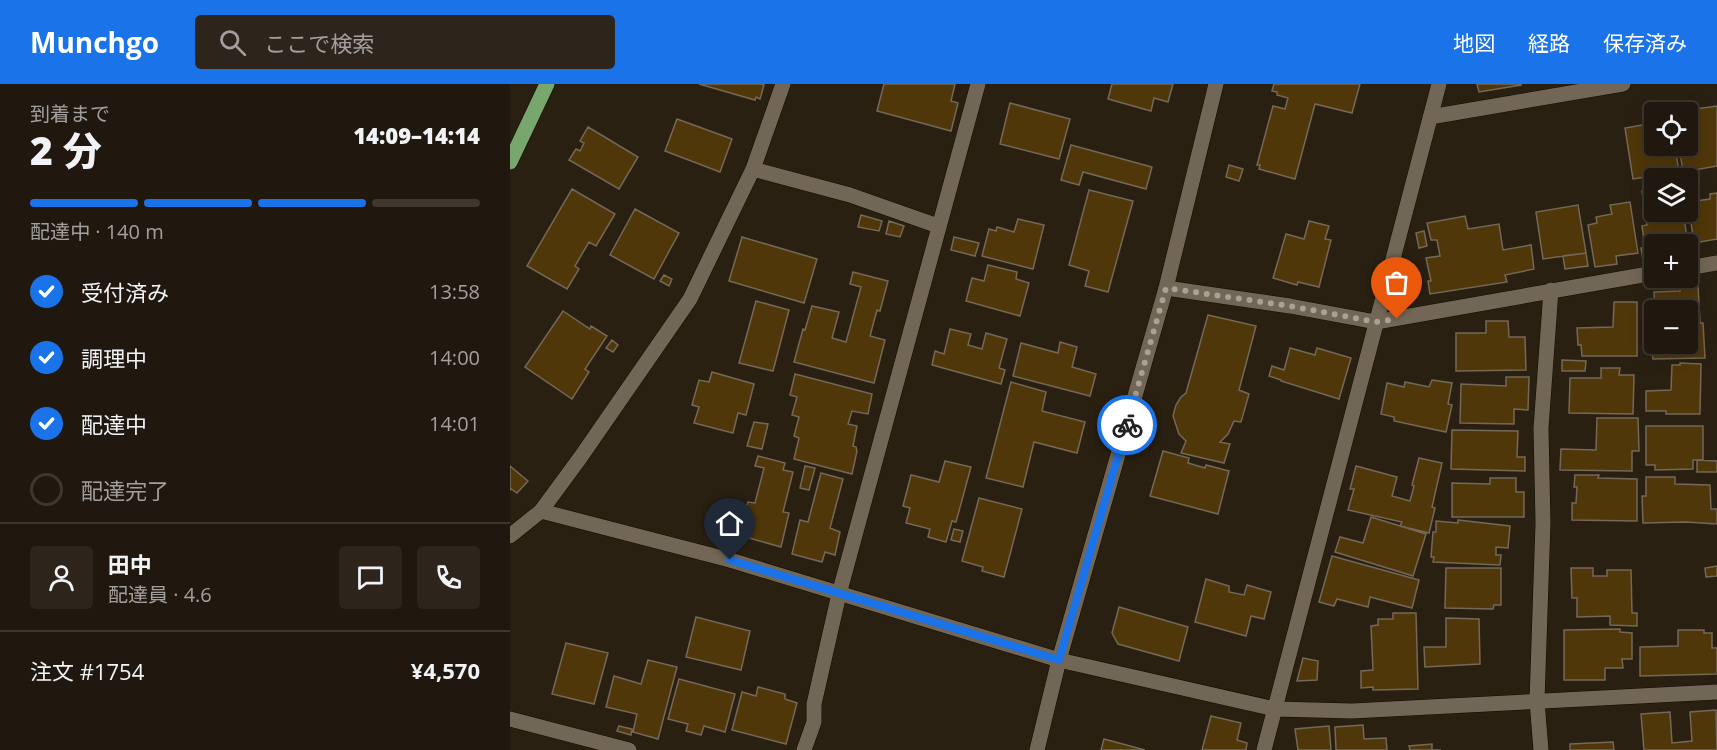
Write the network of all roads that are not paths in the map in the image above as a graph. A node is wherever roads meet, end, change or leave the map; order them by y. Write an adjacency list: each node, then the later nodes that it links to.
1 (548, 84): 8 (main road)
2 (783, 84): 9 (street)
3 (978, 84): 10 (street)
4 (1216, 84): 14 (street)
5 (1439, 84): 7 (street)
6 (1623, 84): 7 (street)
7 (1430, 117): 16 (street)
8 (510, 162)
9 (753, 169): 10 (street); 17 (street)
10 (938, 226): 19 (street)
11 (1717, 263): 12 (street)
12 (1698, 266)
13 (1644, 275): 15 (street)
14 (1166, 288): 16 (street); 20 (street)
15 (1551, 290): 16 (street); 22 (street)
16 (1376, 322): 23 (street)
17 (541, 511): 18 (street); 19 (street)
18 (510, 536)
19 (839, 594): 20 (street); 26 (street)
20 (1059, 660): 23 (street); 27 (street)
21 (1717, 692): 22 (street)
22 (1537, 701): 23 (street); 29 (street)
23 (1275, 709): 28 (street)
24 (510, 719): 25 (street)
25 (628, 750)
26 (804, 750)
27 (1037, 750)
28 (1264, 750)
29 (1541, 750)

